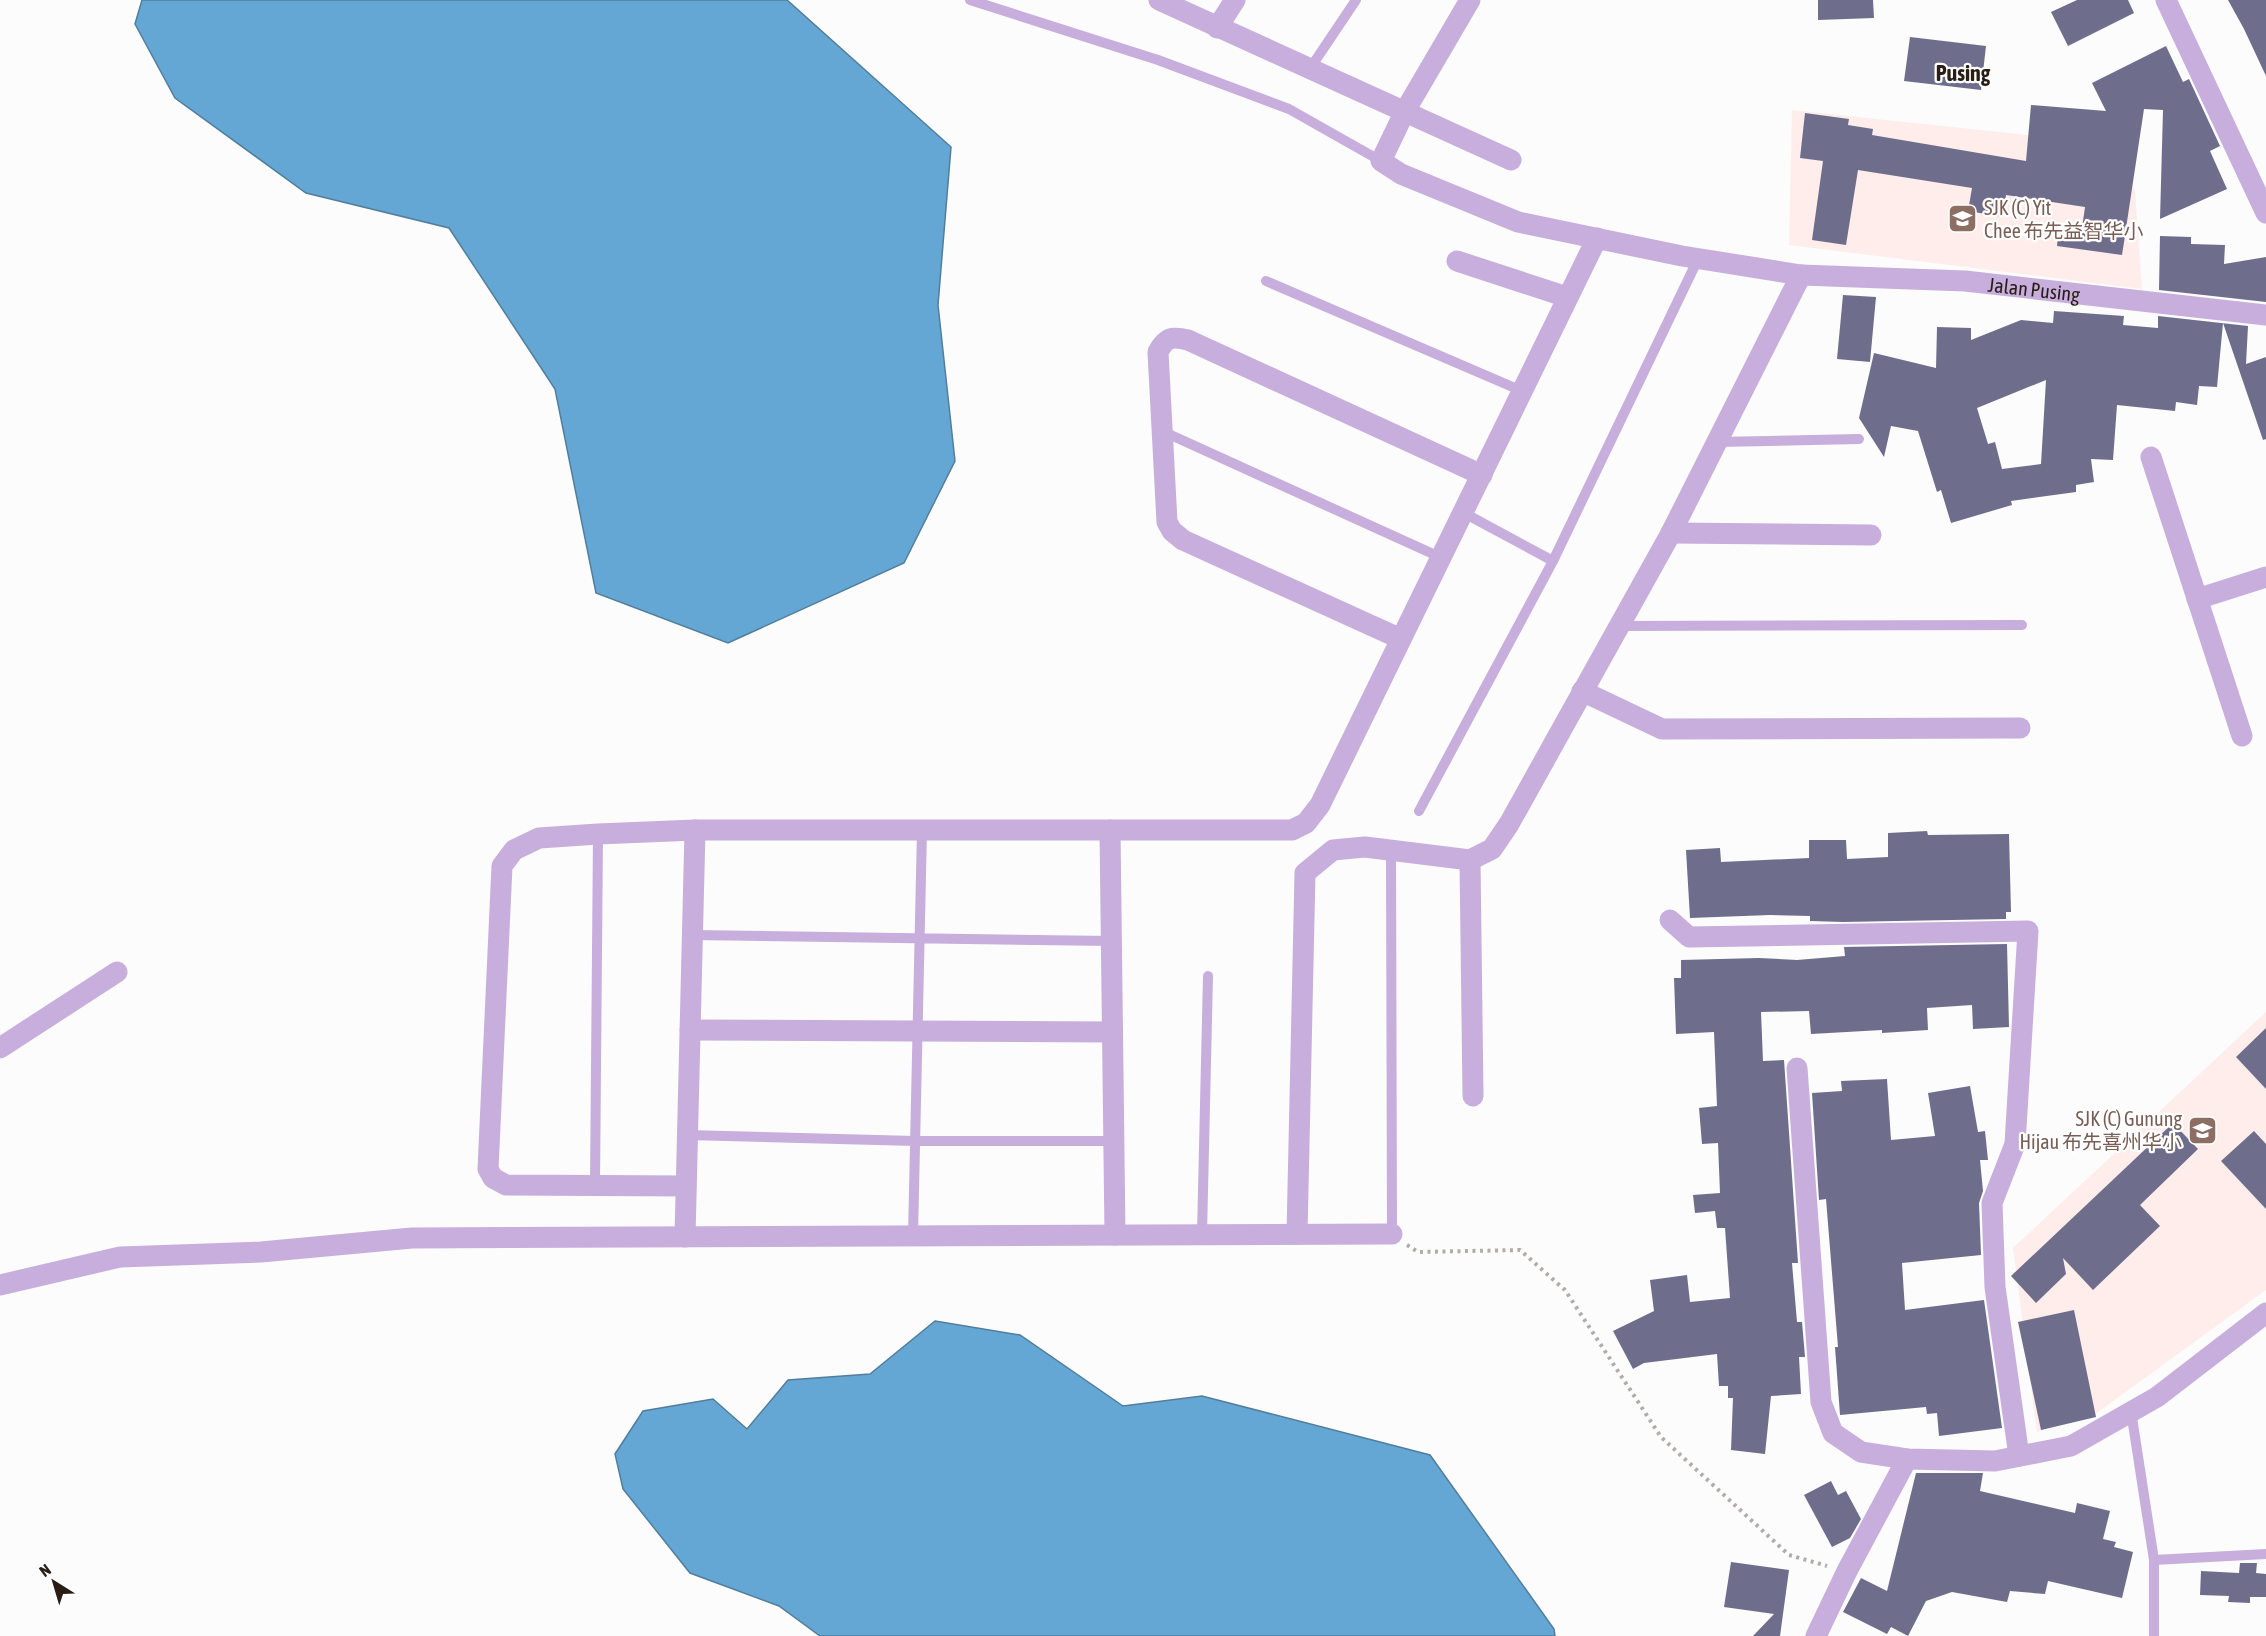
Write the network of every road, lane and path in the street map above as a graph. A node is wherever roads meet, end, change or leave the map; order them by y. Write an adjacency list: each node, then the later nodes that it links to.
1 (970, 0): 11 (lane)
2 (1159, 0): 7 (street)
3 (1235, 0): 7 (street)
4 (1356, 0): 8 (lane)
5 (1470, 0): 9 (street)
6 (2166, 0): 12 (street)
7 (1217, 28): 8 (street)
8 (1309, 70): 9 (street)
9 (1405, 111): 10 (street); 11 (street)
10 (1511, 160)
11 (1381, 161): 13 (street, Jalan Pusing)
12 (2266, 213)
13 (1597, 238): 14 (street, Jalan Pusing); 18 (street)
14 (1698, 259): 16 (street, Jalan Pusing); 30 (lane)
15 (1457, 261): 18 (street)
16 (1801, 275): 19 (street, Jalan Pusing); 23 (street)
17 (1266, 281): 20 (lane)
18 (1567, 297): 20 (street)
19 (2266, 315)
20 (1522, 392): 25 (street)
21 (1162, 431): 25 (street); 29 (lane); 35 (street)
22 (1859, 439): 23 (lane)
23 (1717, 442): 27 (street)
24 (2151, 458): 32 (street)
25 (1482, 475): 26 (street)
26 (1464, 513): 29 (street); 30 (lane)
27 (1671, 533): 28 (street); 34 (street)
28 (1871, 535)
29 (1442, 558): 35 (street)
30 (1553, 561): 39 (lane)
31 (2266, 577): 32 (street)
32 (2197, 599): 38 (street)
33 (2022, 625): 34 (lane)
34 (1619, 626): 36 (street)
35 (1401, 639): 42 (street)
36 (1582, 691): 37 (street); 45 (street)
37 (2020, 728)
38 (2242, 736)
39 (1419, 811)
40 (695, 830): 41 (street); 43 (street); 47 (street)
41 (922, 830): 42 (street); 48 (lane)
42 (1110, 830): 49 (street)
43 (598, 834): 61 (lane); 61 (street)
44 (1391, 850): 45 (street); 64 (street); 65 (lane)
45 (1470, 860): 57 (street)
46 (1670, 920): 72 (street)
47 (692, 935): 48 (lane); 52 (street)
48 (920, 939): 49 (lane); 53 (lane)
49 (1111, 941): 54 (street)
50 (117, 972): 55 (street)
51 (1208, 976): 63 (lane)
52 (690, 1030): 53 (street); 58 (street)
53 (917, 1031): 54 (street); 59 (lane)
54 (1113, 1032): 60 (street)
55 (0, 1048)
56 (1797, 1068): 73 (street)
57 (1473, 1096)
58 (687, 1135): 59 (lane); 62 (street)
59 (915, 1141): 60 (lane); 67 (lane)
60 (1113, 1141): 66 (street)
61 (595, 1185): 62 (street)
62 (686, 1186): 68 (street)
63 (1202, 1234): 64 (street); 66 (street)
64 (1297, 1234): 65 (street)
65 (1392, 1234): 76 (path)
66 (1114, 1235): 67 (street)
67 (913, 1236): 68 (street)
68 (685, 1237): 69 (street)
69 (0, 1285)
70 (2266, 1313): 71 (street)
71 (2131, 1411): 72 (street); 75 (lane)
72 (2019, 1456): 73 (street)
73 (1907, 1459): 76 (street)
74 (2266, 1554): 75 (lane)
75 (2154, 1560): 78 (lane)
76 (1846, 1571): 77 (street)
77 (1816, 1636)
78 (2154, 1636)

